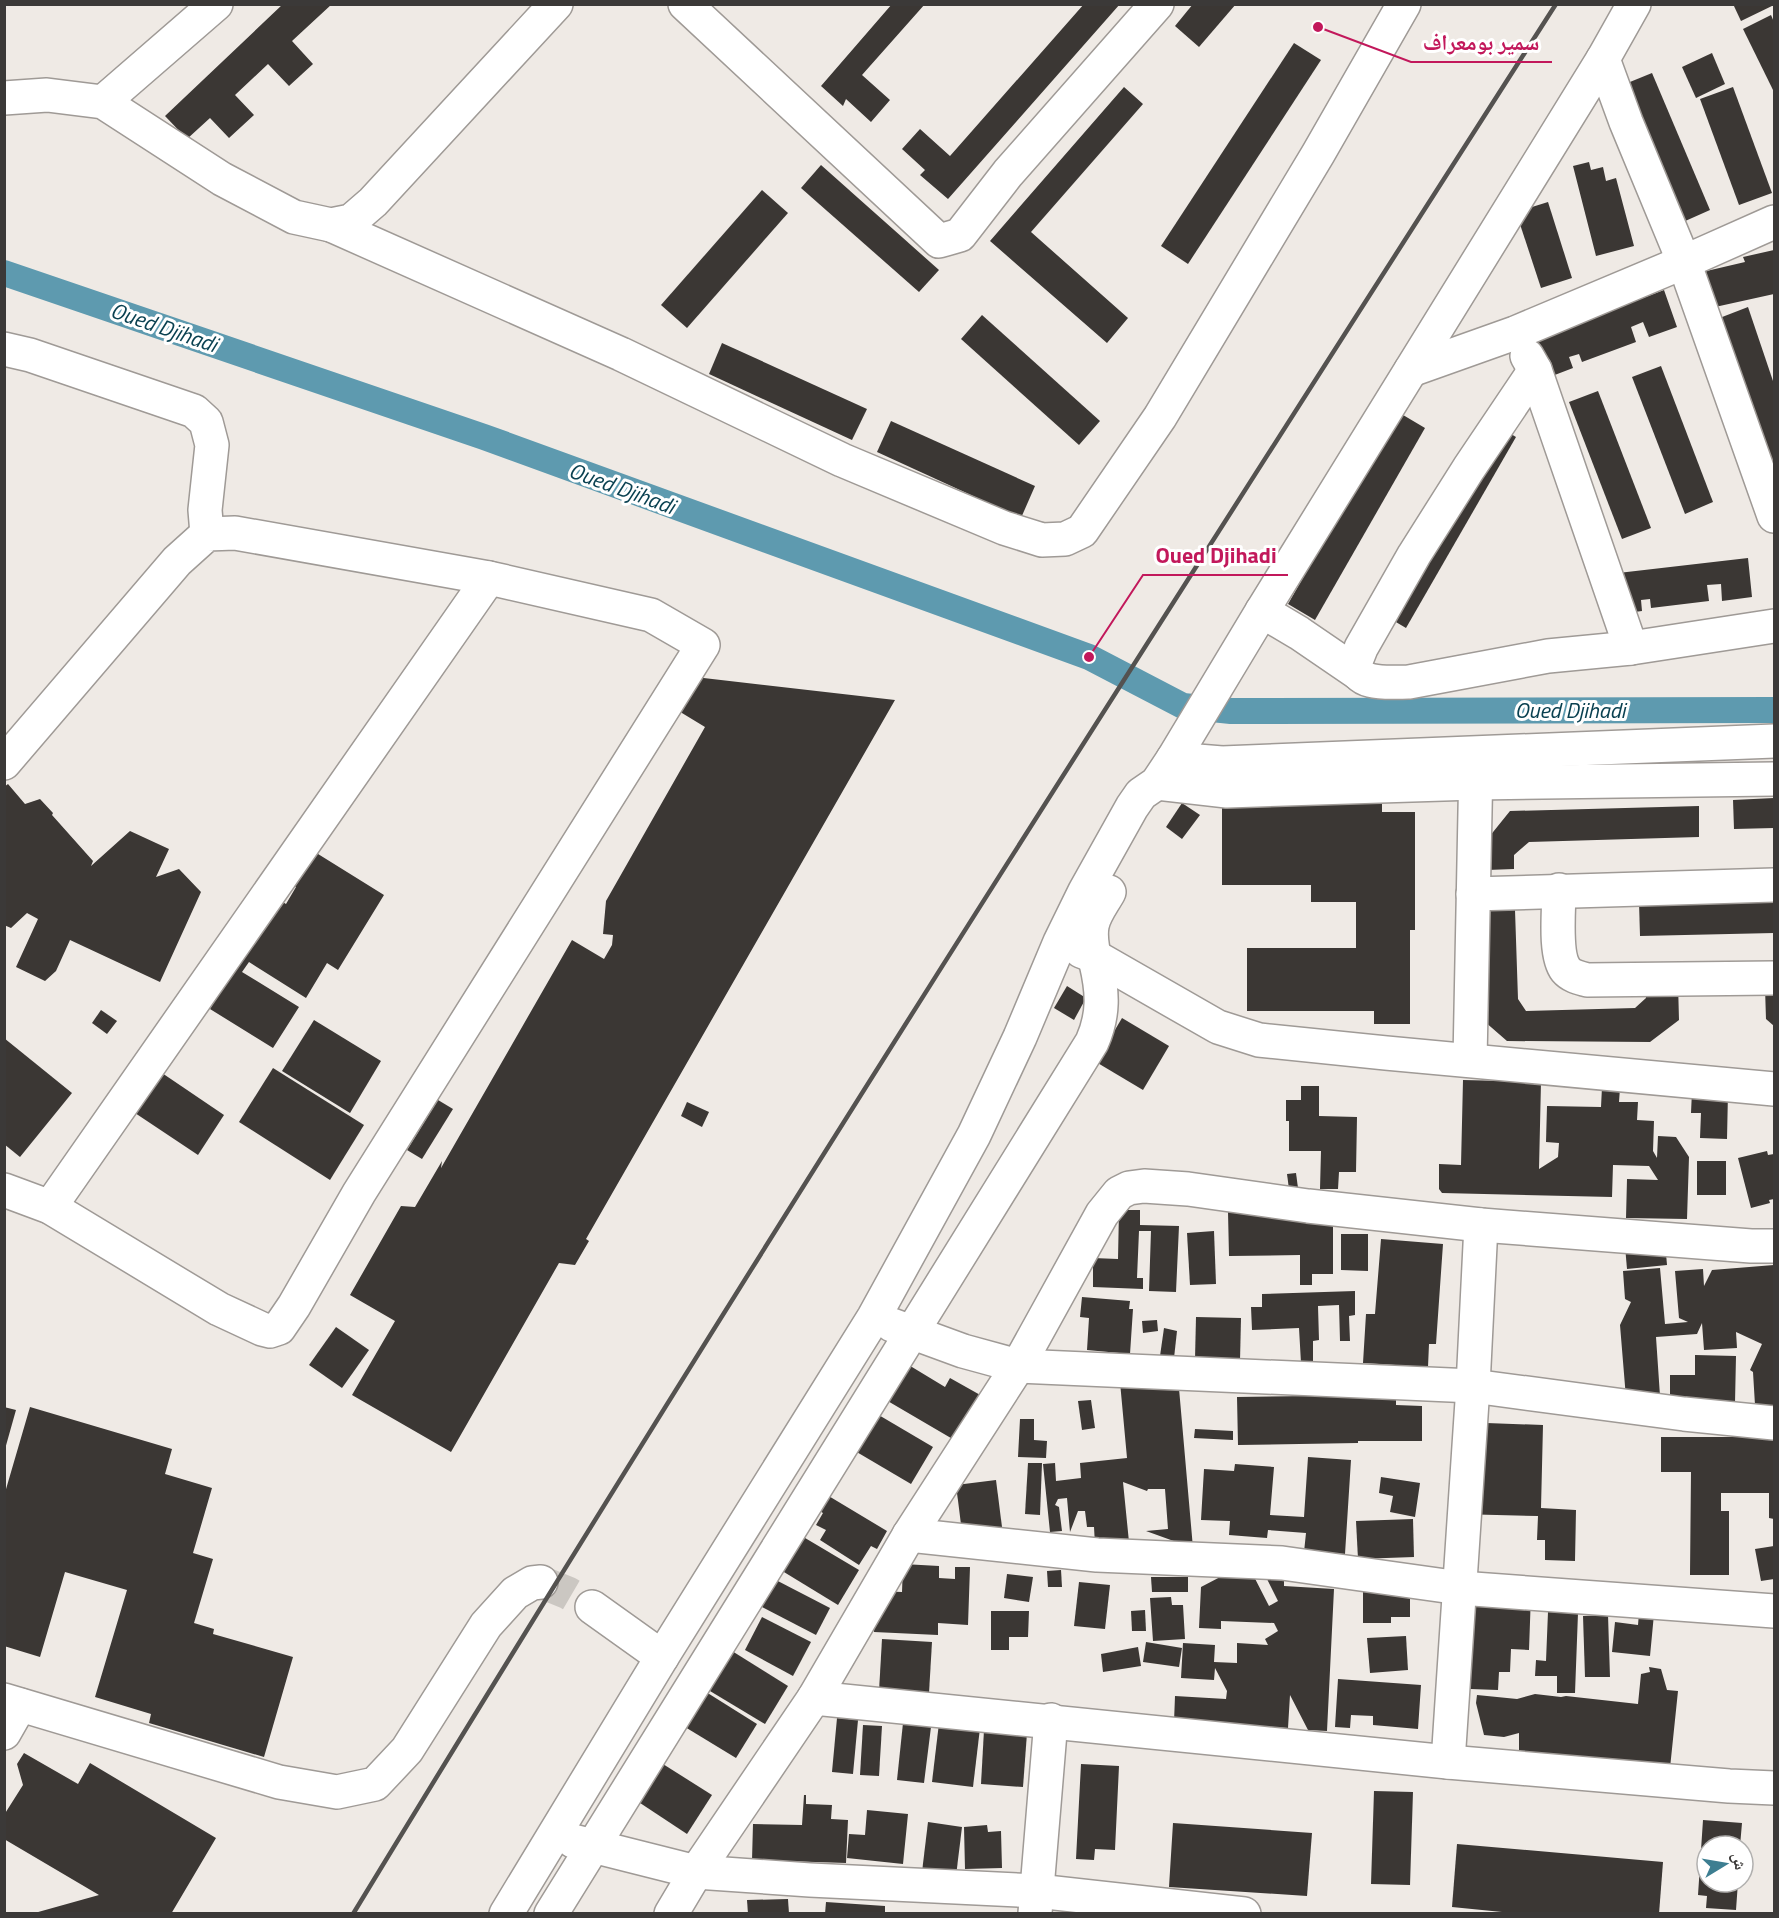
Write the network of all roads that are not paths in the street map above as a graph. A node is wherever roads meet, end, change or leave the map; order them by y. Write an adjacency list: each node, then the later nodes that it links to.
1 (216, 4): 10 (street)
2 (556, 4): 12 (street)
3 (685, 4): 4 (street)
4 (1157, 4)
5 (1404, 4): 12 (street)
6 (1656, 4): 7 (street)
7 (1630, 13): 8 (street)
8 (1603, 59): 13 (street); 16 (street)
9 (4, 98): 10 (street)
10 (103, 102): 12 (street)
11 (1774, 222): 13 (street)
12 (331, 225)
13 (1684, 262): 14 (street); 18 (street)
14 (1515, 333): 16 (street); 17 (street)
15 (4, 349): 19 (street)
16 (1411, 370): 21 (street)
17 (1535, 370): 23 (street); 24 (street)
18 (1774, 516)
19 (207, 534): 20 (street); 27 (street)
20 (489, 578): 39 (street); 39 (street)
21 (1262, 611): 24 (street); 26 (street)
22 (1774, 626): 23 (street)
23 (1631, 648): 24 (street)
24 (1359, 674)
25 (1774, 741): 28 (street)
26 (1172, 759): 28 (street); 33 (street); 34 (street)
27 (4, 763)
28 (1476, 767): 29 (street); 32 (street)
29 (1774, 780)
30 (1774, 885): 31 (street)
31 (1559, 890): 32 (street); 35 (street)
32 (1473, 894): 36 (street)
33 (1060, 942): 34 (street); 42 (street)
34 (1094, 956): 36 (street); 43 (street)
35 (1774, 978)
36 (1470, 1060): 37 (street)
37 (1774, 1089)
38 (4, 1190): 39 (street)
39 (50, 1207)
40 (1481, 1225): 41 (street); 44 (street); 45 (street)
41 (1774, 1246)
42 (874, 1317): 43 (street); 52 (street)
43 (912, 1334): 44 (street); 60 (street)
44 (1018, 1366): 45 (street); 47 (street)
45 (1473, 1386): 46 (street); 49 (street)
46 (1774, 1423)
47 (909, 1535): 49 (street); 53 (street)
48 (541, 1582): 54 (street)
49 (1460, 1588): 51 (street); 57 (street)
50 (592, 1607): 52 (street)
51 (1774, 1611)
52 (662, 1657): 59 (street)
53 (814, 1698): 55 (street); 61 (street)
54 (12, 1702): 56 (street)
55 (1051, 1720): 57 (street); 62 (street)
56 (4, 1733)
57 (1448, 1762): 58 (street)
58 (1774, 1788)
59 (555, 1836): 60 (street); 63 (street)
60 (592, 1847): 61 (street); 64 (street)
61 (696, 1872): 62 (street); 65 (street)
62 (1036, 1902): 66 (street)
63 (506, 1914)
64 (551, 1914)
65 (671, 1914)
66 (1244, 1914)

